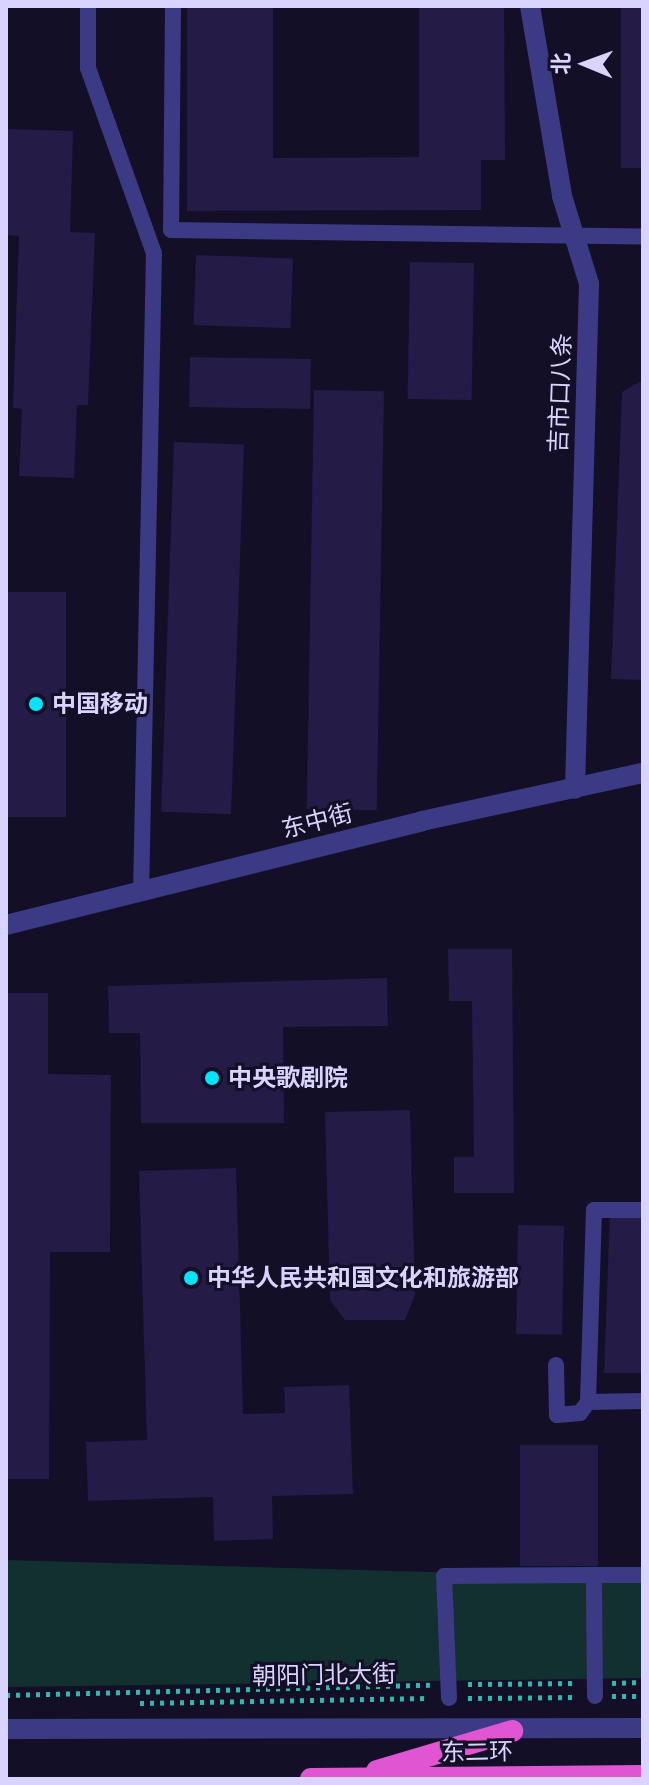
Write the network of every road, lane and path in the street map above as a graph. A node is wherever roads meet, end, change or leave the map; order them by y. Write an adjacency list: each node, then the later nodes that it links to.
1 (88, 6): 8 (lane)
2 (173, 6): 4 (lane)
3 (530, 6): 4 (street, 吉市口八条)
4 (576, 236): 5 (lane); 7 (street, 吉市口八条)
5 (643, 237)
6 (643, 773): 7 (street, 东中街)
7 (575, 789): 8 (street, 东中街)
8 (141, 893): 9 (street, 东中街)
9 (6, 925)
10 (643, 1210): 13 (lane)
11 (556, 1365): 13 (lane)
12 (643, 1401): 13 (lane)
13 (588, 1402)
14 (594, 1575): 15 (lane); 17 (lane); 18 (lane)
15 (643, 1575)
16 (643, 1682): 17 (path)
17 (595, 1690): 18 (path); 18 (path, 朝阳门北大街); 20 (path, 朝阳门北大街)
18 (449, 1691): 19 (path); 21 (path, 朝阳门北大街)
19 (6, 1695)
20 (643, 1696)
21 (126, 1703)
22 (643, 1728): 24 (street)
23 (6, 1729): 24 (street)
24 (512, 1731): 27 (highway)
25 (643, 1776): 27 (highway, 东二环)
26 (311, 1779): 27 (highway, 东二环)
27 (353, 1779)

